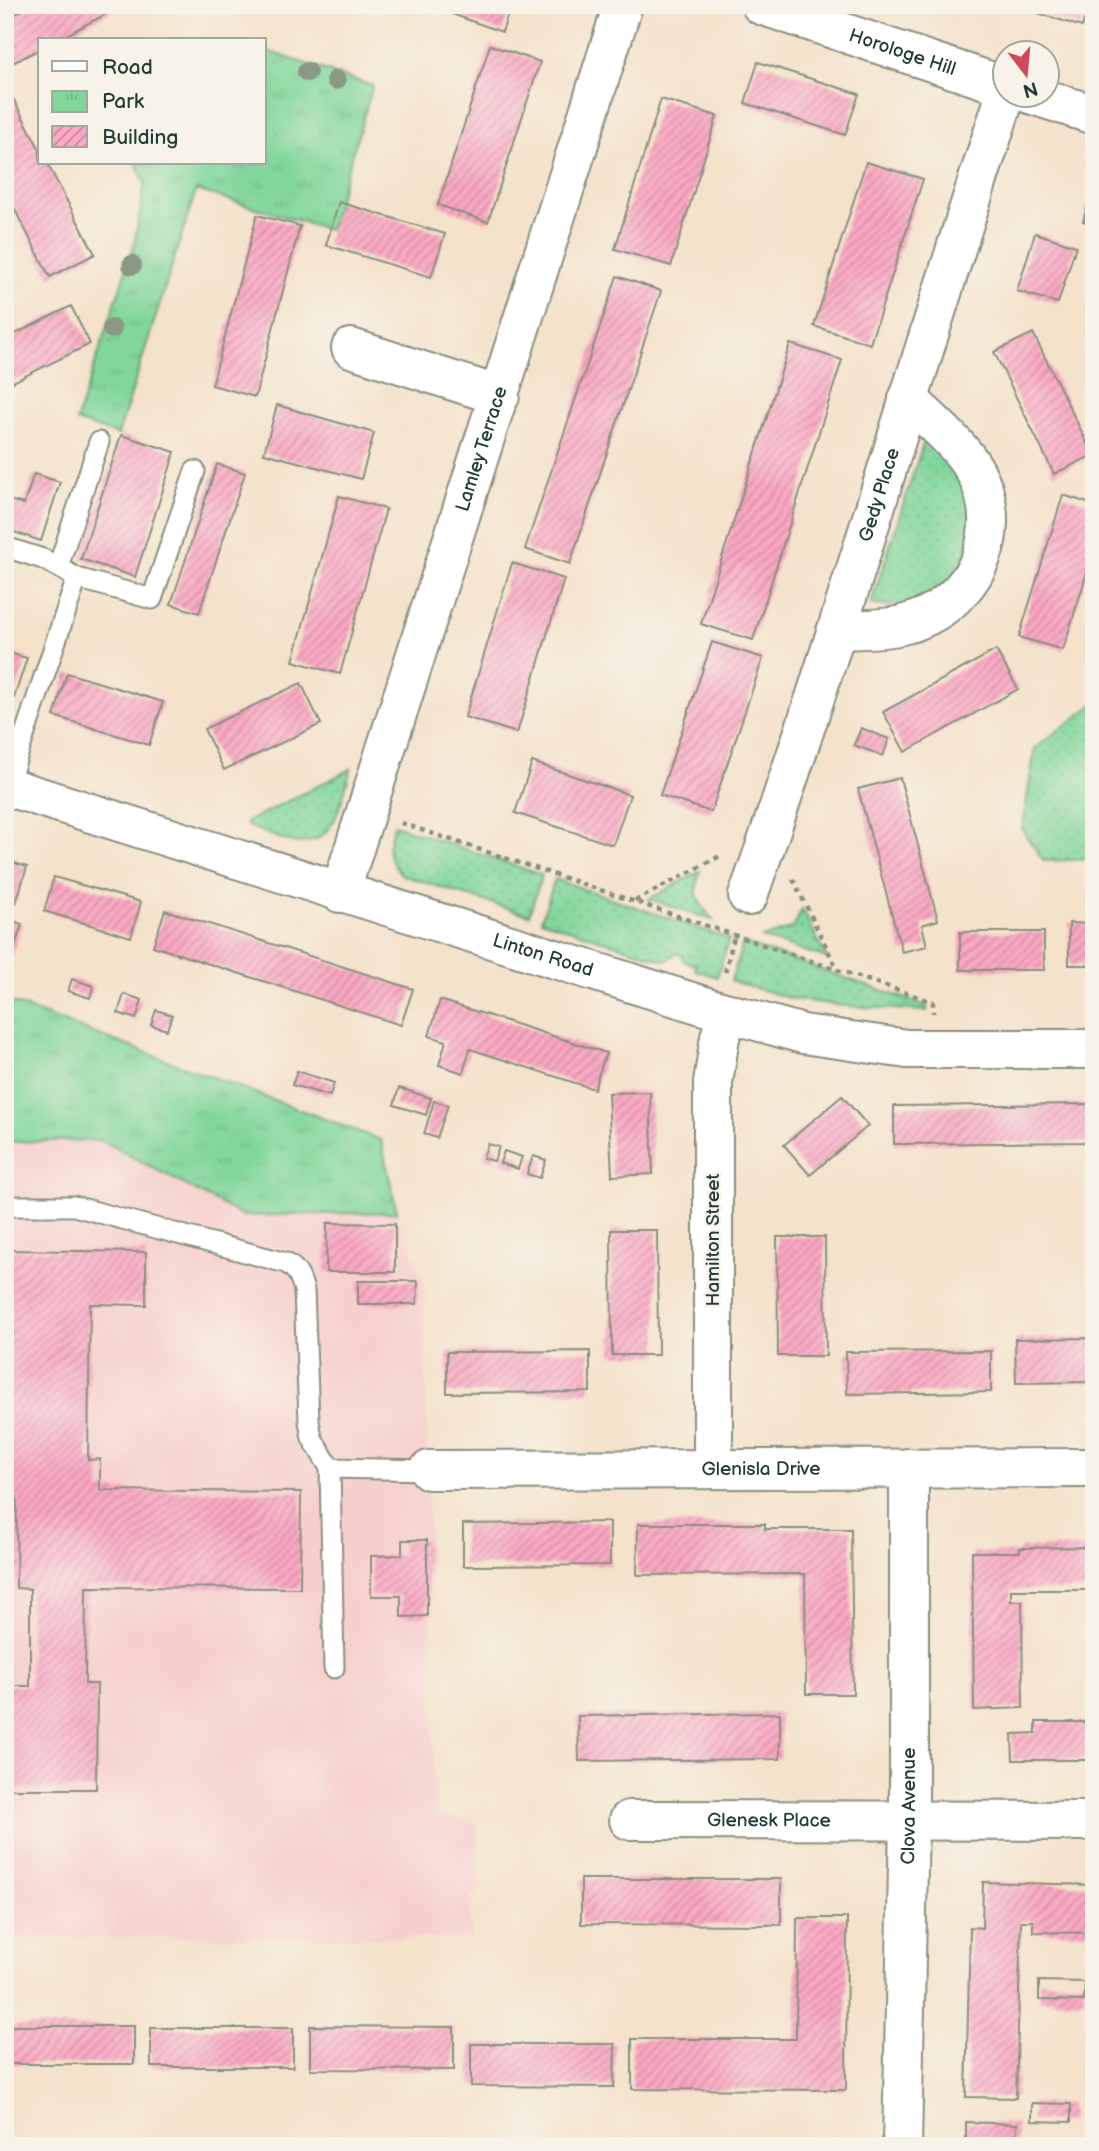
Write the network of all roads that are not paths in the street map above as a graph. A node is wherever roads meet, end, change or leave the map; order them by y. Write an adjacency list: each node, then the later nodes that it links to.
1 (623, 5): 9 (street, Lamley Terrace)
2 (761, 5): 3 (street, Horologe Hill)
3 (829, 16): 4 (street, Horologe Hill)
4 (990, 80)
5 (1060, 104): 7 (street)
6 (1002, 108): 10 (street, Gedy Place)
7 (1094, 115)
8 (351, 348): 9 (street)
9 (500, 396): 18 (street, Lamley Terrace)
10 (908, 399): 16 (street, Gedy Place); 16 (street)
11 (99, 442): 14 (lane)
12 (195, 471): 15 (lane)
13 (5, 547): 14 (lane)
14 (58, 567): 15 (lane)
15 (77, 578): 17 (lane)
16 (838, 630): 19 (street, Gedy Place)
17 (6, 787): 18 (street, Linton Road)
18 (340, 893): 20 (street, Linton Road)
19 (748, 896)
20 (721, 1011): 21 (street, Linton Road); 26 (street, Hamilton Street)
21 (1094, 1049)
22 (5, 1206): 23 (lane)
23 (330, 1468): 27 (lane); 28 (lane)
24 (909, 1468): 25 (street, Glenisla Drive); 26 (street, Glenisla Drive); 30 (street, Clova Avenue)
25 (1094, 1468)
26 (713, 1469): 27 (street, Glenisla Drive)
27 (429, 1470)
28 (334, 1668)
29 (629, 1820): 30 (street, Glenesk Place)
30 (909, 1820): 31 (street, Glenesk Place); 32 (street, Clova Avenue)
31 (1094, 1821)
32 (902, 2146)

